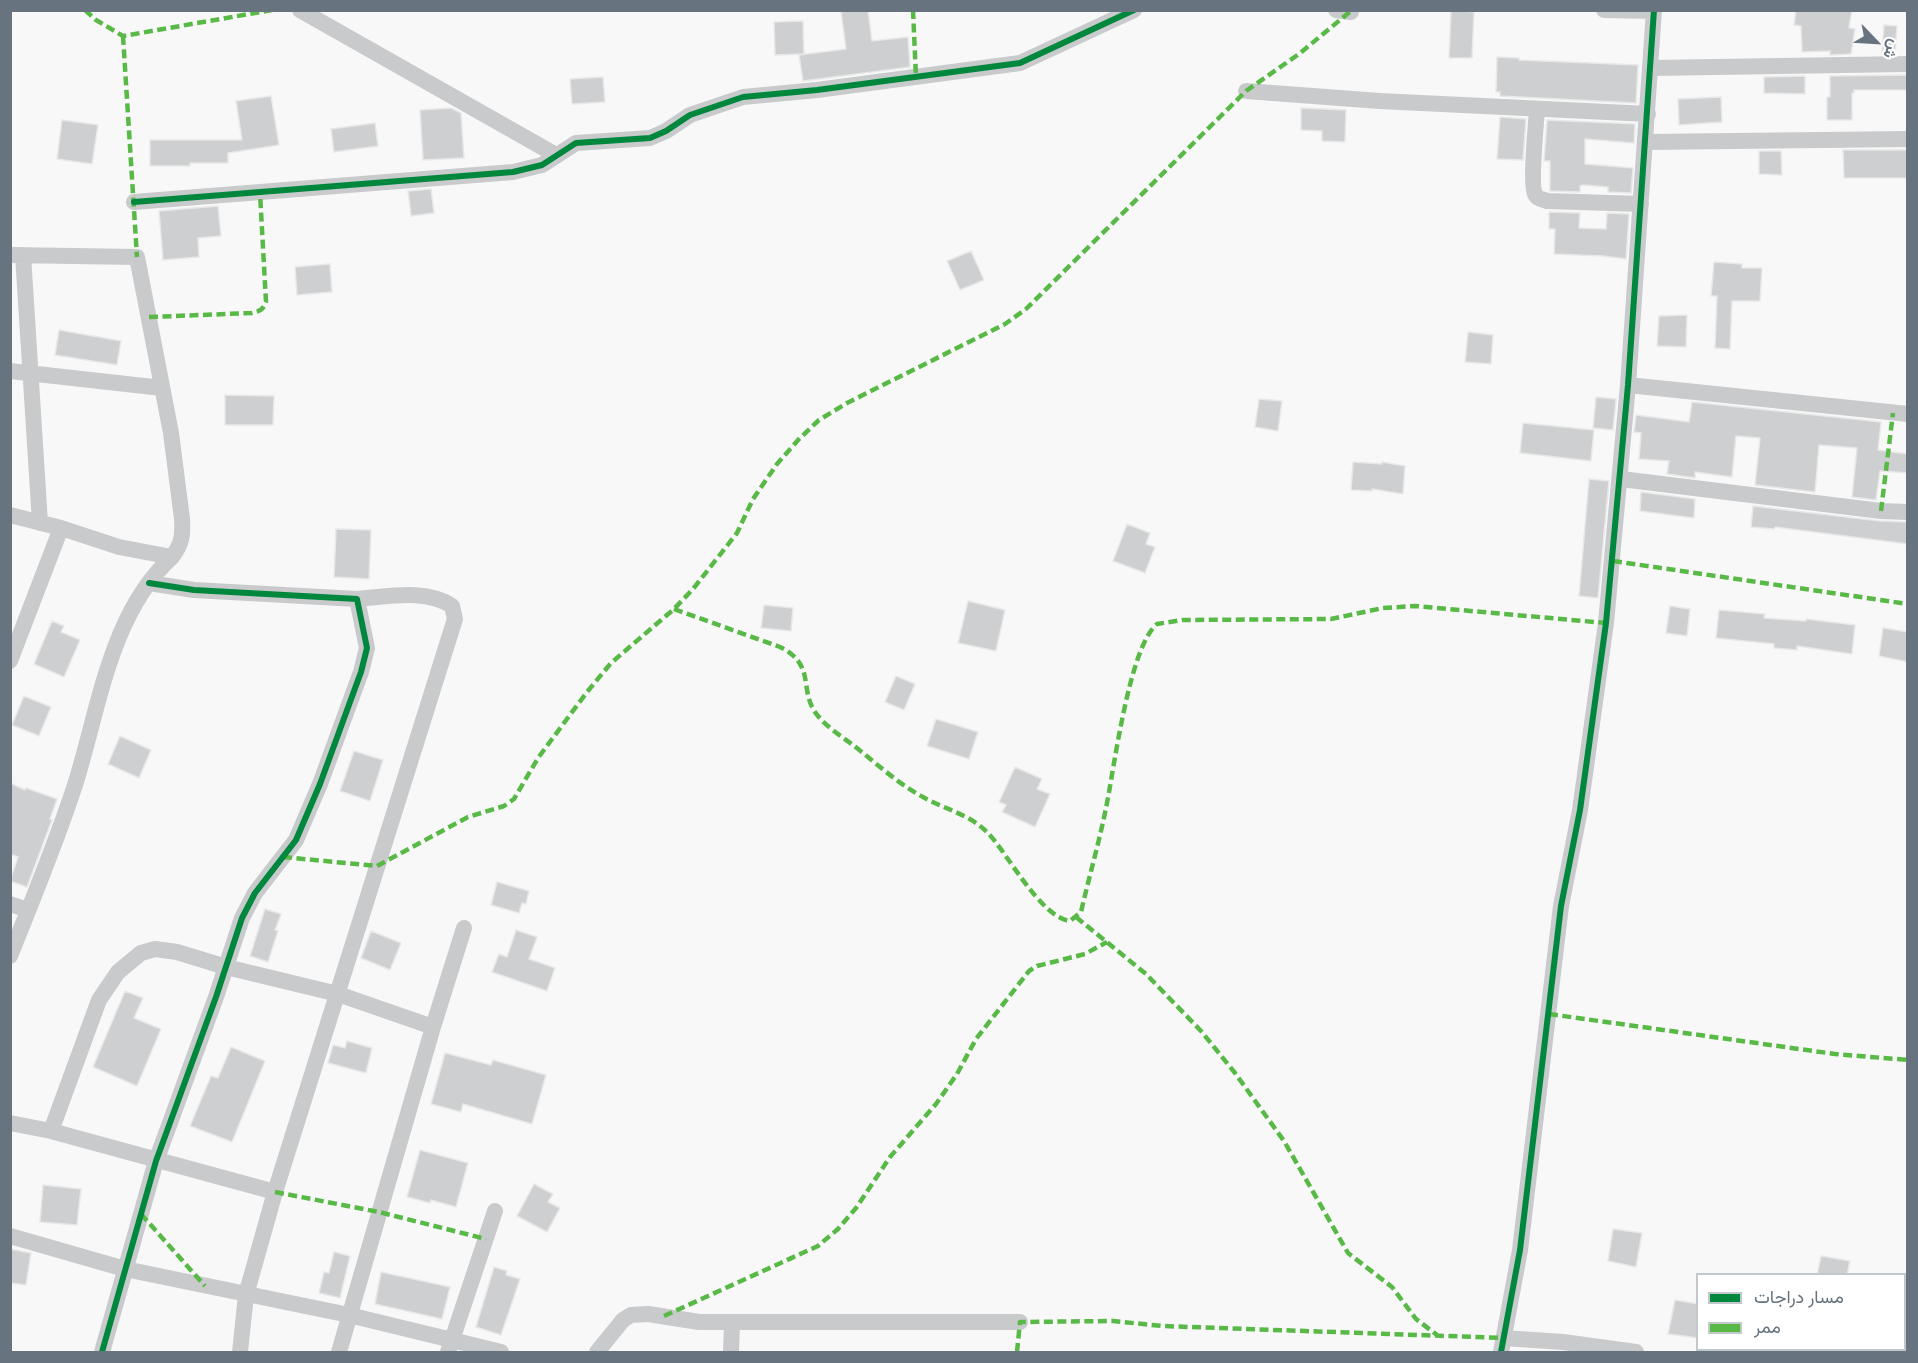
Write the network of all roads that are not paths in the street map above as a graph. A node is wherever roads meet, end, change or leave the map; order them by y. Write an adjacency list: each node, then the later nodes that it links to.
1 (300, 10): 12 (street)
2 (1134, 10): 12 (street)
3 (1604, 10): 4 (street)
4 (1654, 11): 6 (street)
5 (1908, 64): 6 (street)
6 (1651, 68): 9 (street)
7 (1246, 91): 8 (street)
8 (1537, 110): 9 (street); 14 (street)
9 (1648, 114): 11 (street)
10 (1908, 139): 11 (street)
11 (1646, 142): 14 (street)
12 (556, 155): 13 (street)
13 (134, 202)
14 (1641, 204): 18 (street)
15 (17, 255): 17 (street); 19 (street)
16 (10, 371): 17 (street)
17 (32, 373): 19 (street); 24 (street)
18 (1629, 385): 20 (street); 21 (street)
19 (162, 388): 26 (street)
20 (1908, 414)
21 (1620, 479): 22 (street); 48 (street)
22 (1908, 512)
23 (10, 515): 24 (street)
24 (40, 523): 25 (street)
25 (61, 528): 26 (street); 29 (street)
26 (172, 557): 27 (street)
27 (149, 583): 28 (street); 31 (street)
28 (357, 599): 34 (street); 35 (street)
29 (10, 661)
30 (10, 904): 31 (street)
31 (28, 910): 33 (street)
32 (464, 928): 36 (street)
33 (10, 956)
34 (226, 967): 35 (street); 38 (street); 39 (street)
35 (338, 994): 36 (street); 40 (street)
36 (433, 1027): 45 (street)
37 (10, 1123): 38 (street)
38 (51, 1131): 39 (street)
39 (156, 1161): 40 (street); 43 (street)
40 (275, 1192): 44 (street)
41 (495, 1211): 49 (street)
42 (10, 1236): 43 (street)
43 (125, 1269): 44 (street); 50 (street)
44 (246, 1295): 45 (street); 51 (street)
45 (349, 1315): 49 (street); 52 (street)
46 (732, 1322): 47 (street); 54 (street); 55 (street)
47 (1020, 1322)
48 (1503, 1345): 56 (street)
49 (450, 1346): 53 (street)
50 (102, 1353)
51 (240, 1353)
52 (339, 1353)
53 (501, 1353)
54 (597, 1353)
55 (731, 1353)
56 (1636, 1353)

